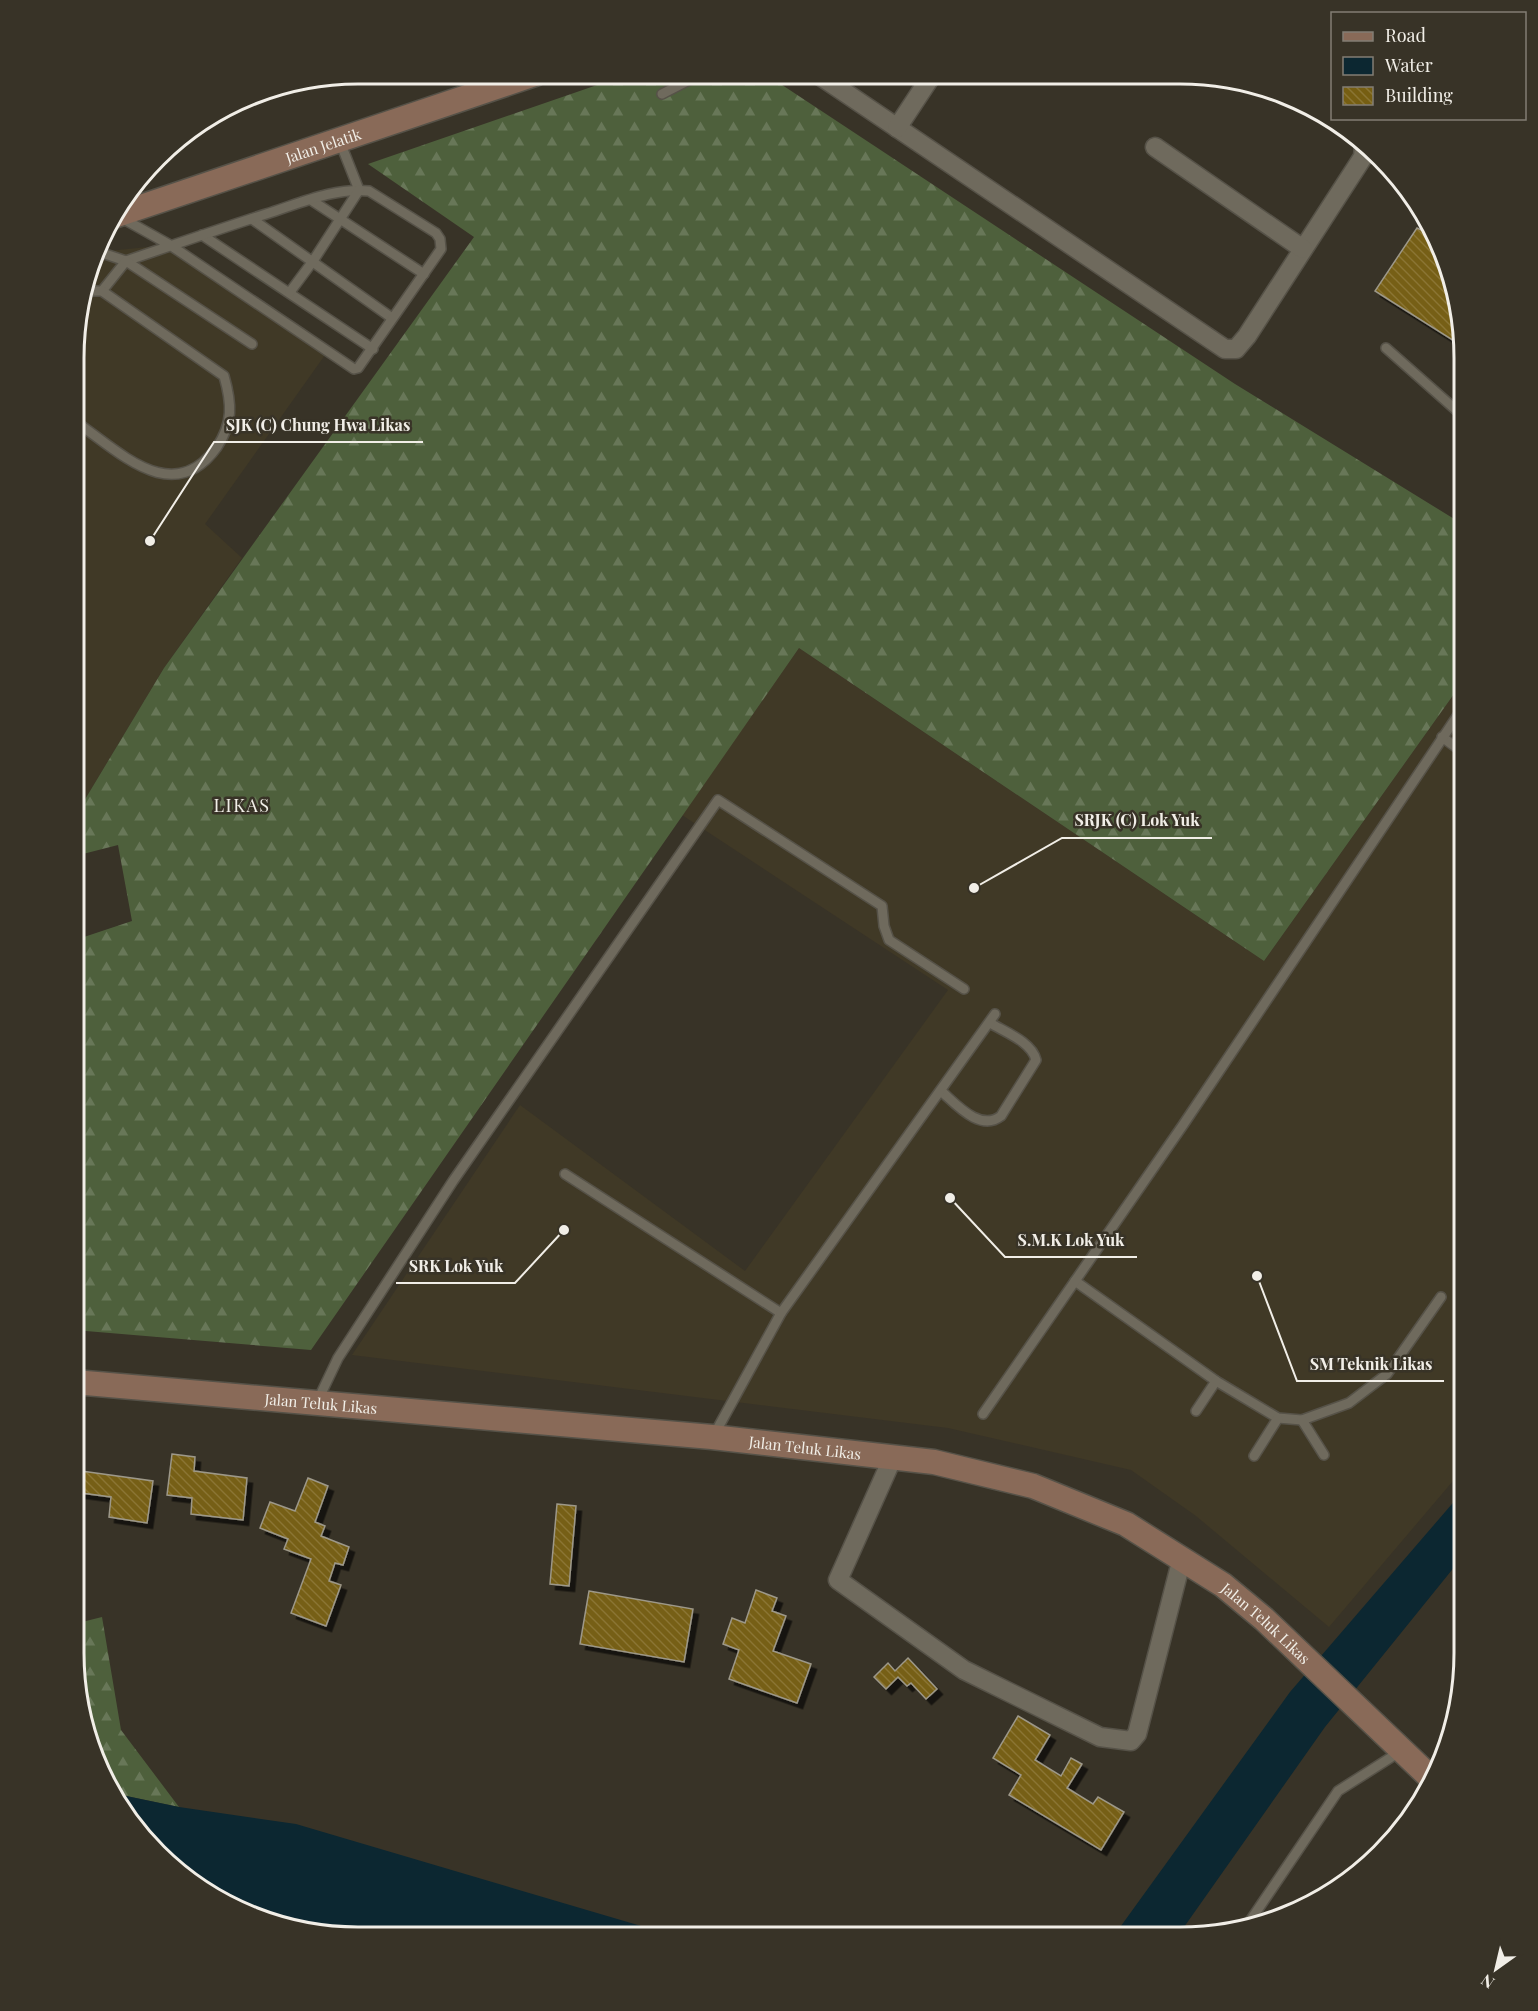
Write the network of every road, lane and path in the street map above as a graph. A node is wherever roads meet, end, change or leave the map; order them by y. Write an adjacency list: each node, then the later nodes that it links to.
1 (505, 84): 7 (street, Jalan Jelatik)
2 (682, 84): 5 (lane)
3 (832, 84): 6 (street)
4 (926, 84): 6 (street)
5 (662, 93)
6 (897, 128): 18 (street)
7 (339, 140): 10 (lane); 12 (street, Jalan Jelatik)
8 (1155, 147): 18 (street)
9 (1363, 154): 18 (street)
10 (359, 190): 11 (lane); 13 (lane); 22 (lane)
11 (311, 200): 13 (lane); 14 (lane)
12 (127, 212)
13 (342, 218): 21 (lane); 22 (lane)
14 (252, 219): 16 (lane); 21 (lane)
15 (122, 220): 17 (lane)
16 (202, 235): 17 (lane); 25 (lane)
17 (170, 245): 20 (lane); 29 (lane)
18 (1303, 249)
19 (105, 254): 20 (lane)
20 (126, 261): 24 (lane); 27 (lane)
21 (313, 261): 25 (lane); 26 (lane)
22 (424, 274): 26 (lane)
23 (92, 291): 24 (lane)
24 (102, 291): 31 (lane)
25 (290, 292): 29 (lane)
26 (392, 318): 29 (lane)
27 (252, 344)
28 (1386, 348): 30 (lane)
29 (373, 349)
30 (1454, 408)
31 (84, 428)
32 (1454, 720): 33 (lane)
33 (1442, 737): 34 (lane); 38 (lane)
34 (1454, 746)
35 (964, 989): 43 (lane)
36 (941, 1091): 36 (lane); 40 (lane)
37 (565, 1174): 40 (lane)
38 (1075, 1281): 41 (lane); 45 (lane)
39 (1441, 1297): 47 (lane)
40 (781, 1313): 48 (lane)
41 (1216, 1381): 44 (lane); 46 (lane)
42 (84, 1383): 43 (street, Jalan Teluk Likas)
43 (317, 1402): 48 (street, Jalan Teluk Likas)
44 (1196, 1411)
45 (983, 1414)
46 (1278, 1418): 47 (lane); 50 (lane)
47 (1302, 1420): 49 (lane)
48 (712, 1437): 51 (street, Jalan Teluk Likas)
49 (1324, 1455)
50 (1254, 1456)
51 (893, 1457): 52 (street, Jalan Teluk Likas); 52 (street)
52 (1182, 1558): 53 (street, Jalan Teluk Likas)
53 (1401, 1750): 54 (street, Jalan Teluk Likas); 55 (lane)
54 (1426, 1774)
55 (1252, 1918)

